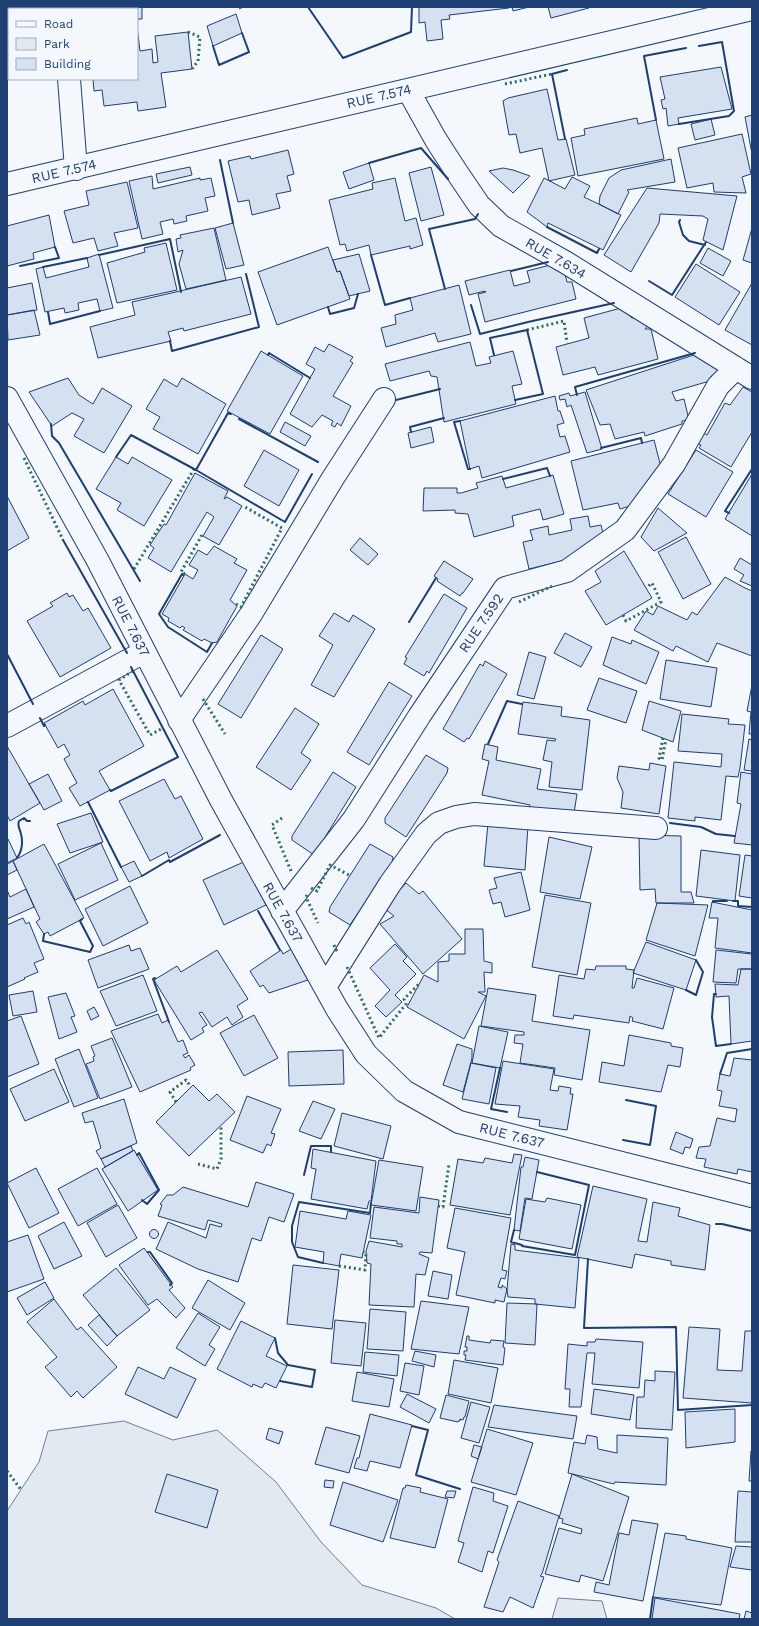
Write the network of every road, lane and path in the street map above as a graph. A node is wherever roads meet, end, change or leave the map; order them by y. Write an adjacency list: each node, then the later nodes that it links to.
1 (752, 10): 3 (street, RUE 7.574)
2 (69, 80): 4 (street)
3 (408, 90): 4 (street, RUE 7.574); 6 (street, RUE 7.634)
4 (76, 168): 5 (street, RUE 7.574)
5 (7, 184)
6 (744, 373): 13 (street, RUE 7.592)
7 (7, 398): 9 (street, RUE 7.637)
8 (384, 399): 10 (street)
9 (144, 652): 10 (street, RUE 7.637); 11 (street)
10 (179, 720): 13 (street, RUE 7.637)
11 (7, 726)
12 (656, 828): 14 (street)
13 (282, 911): 14 (street, RUE 7.637)
14 (325, 987): 15 (street, RUE 7.637)
15 (752, 1196)

